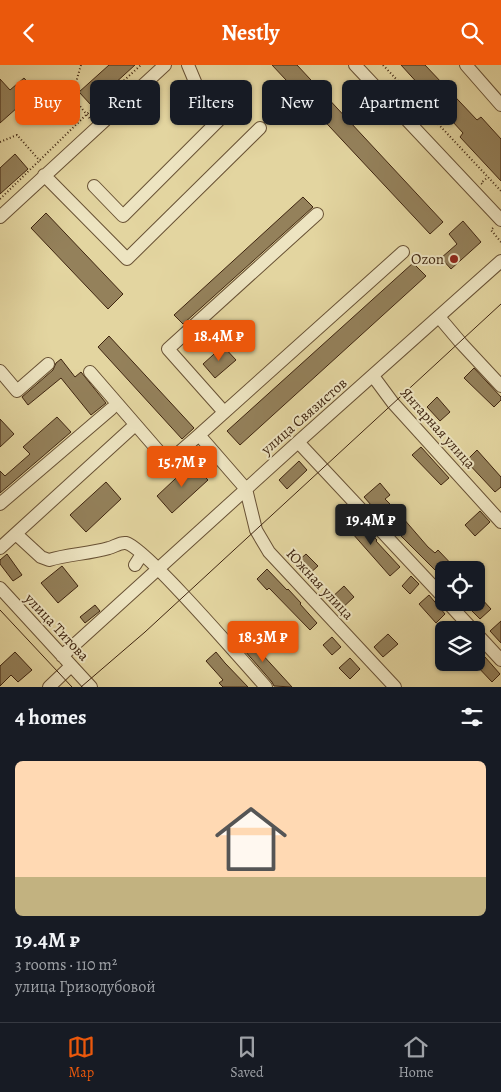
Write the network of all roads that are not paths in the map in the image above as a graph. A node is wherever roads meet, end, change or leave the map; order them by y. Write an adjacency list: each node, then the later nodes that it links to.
1 (165, 65): 7 (street)
2 (188, 65): 8 (street)
3 (466, 65): 5 (street)
4 (357, 66): 11 (street)
5 (501, 105)
6 (260, 128): 7 (street)
7 (44, 175): 10 (street)
8 (94, 186)
9 (317, 214): 21 (street)
10 (0, 217)
11 (498, 223)
12 (404, 252): 21 (street)
13 (501, 261): 14 (street, улица Связистов)
14 (439, 317): 18 (street, улица Связистов); 19 (street)
15 (48, 364): 16 (street)
16 (0, 371)
17 (90, 372): 22 (street)
18 (373, 376): 24 (street, улица Связистов); 27 (street, Янтарная улица)
19 (501, 386)
20 (110, 409): 26 (street)
21 (224, 412): 23 (street)
22 (135, 425): 23 (street); 28 (street)
23 (199, 435): 25 (street)
24 (298, 441): 25 (street, улица Связистов); 33 (street)
25 (246, 489): 31 (street, улица Связистов); 43 (street, Южная улица)
26 (0, 504)
27 (501, 522)
28 (6, 540): 29 (street)
29 (142, 554): 30 (street); 31 (street)
30 (135, 565)
31 (159, 569): 37 (street, улица Связистов); 42 (street)
32 (0, 588): 37 (street, улица Титова)
33 (435, 588)
34 (455, 611): 35 (street)
35 (465, 621)
36 (485, 643): 38 (street)
37 (62, 656): 39 (street, улица Титова)
38 (501, 660)
39 (71, 666): 40 (street); 41 (street, улица Титова)
40 (50, 687)
41 (91, 687)
42 (266, 687)
43 (395, 687)

